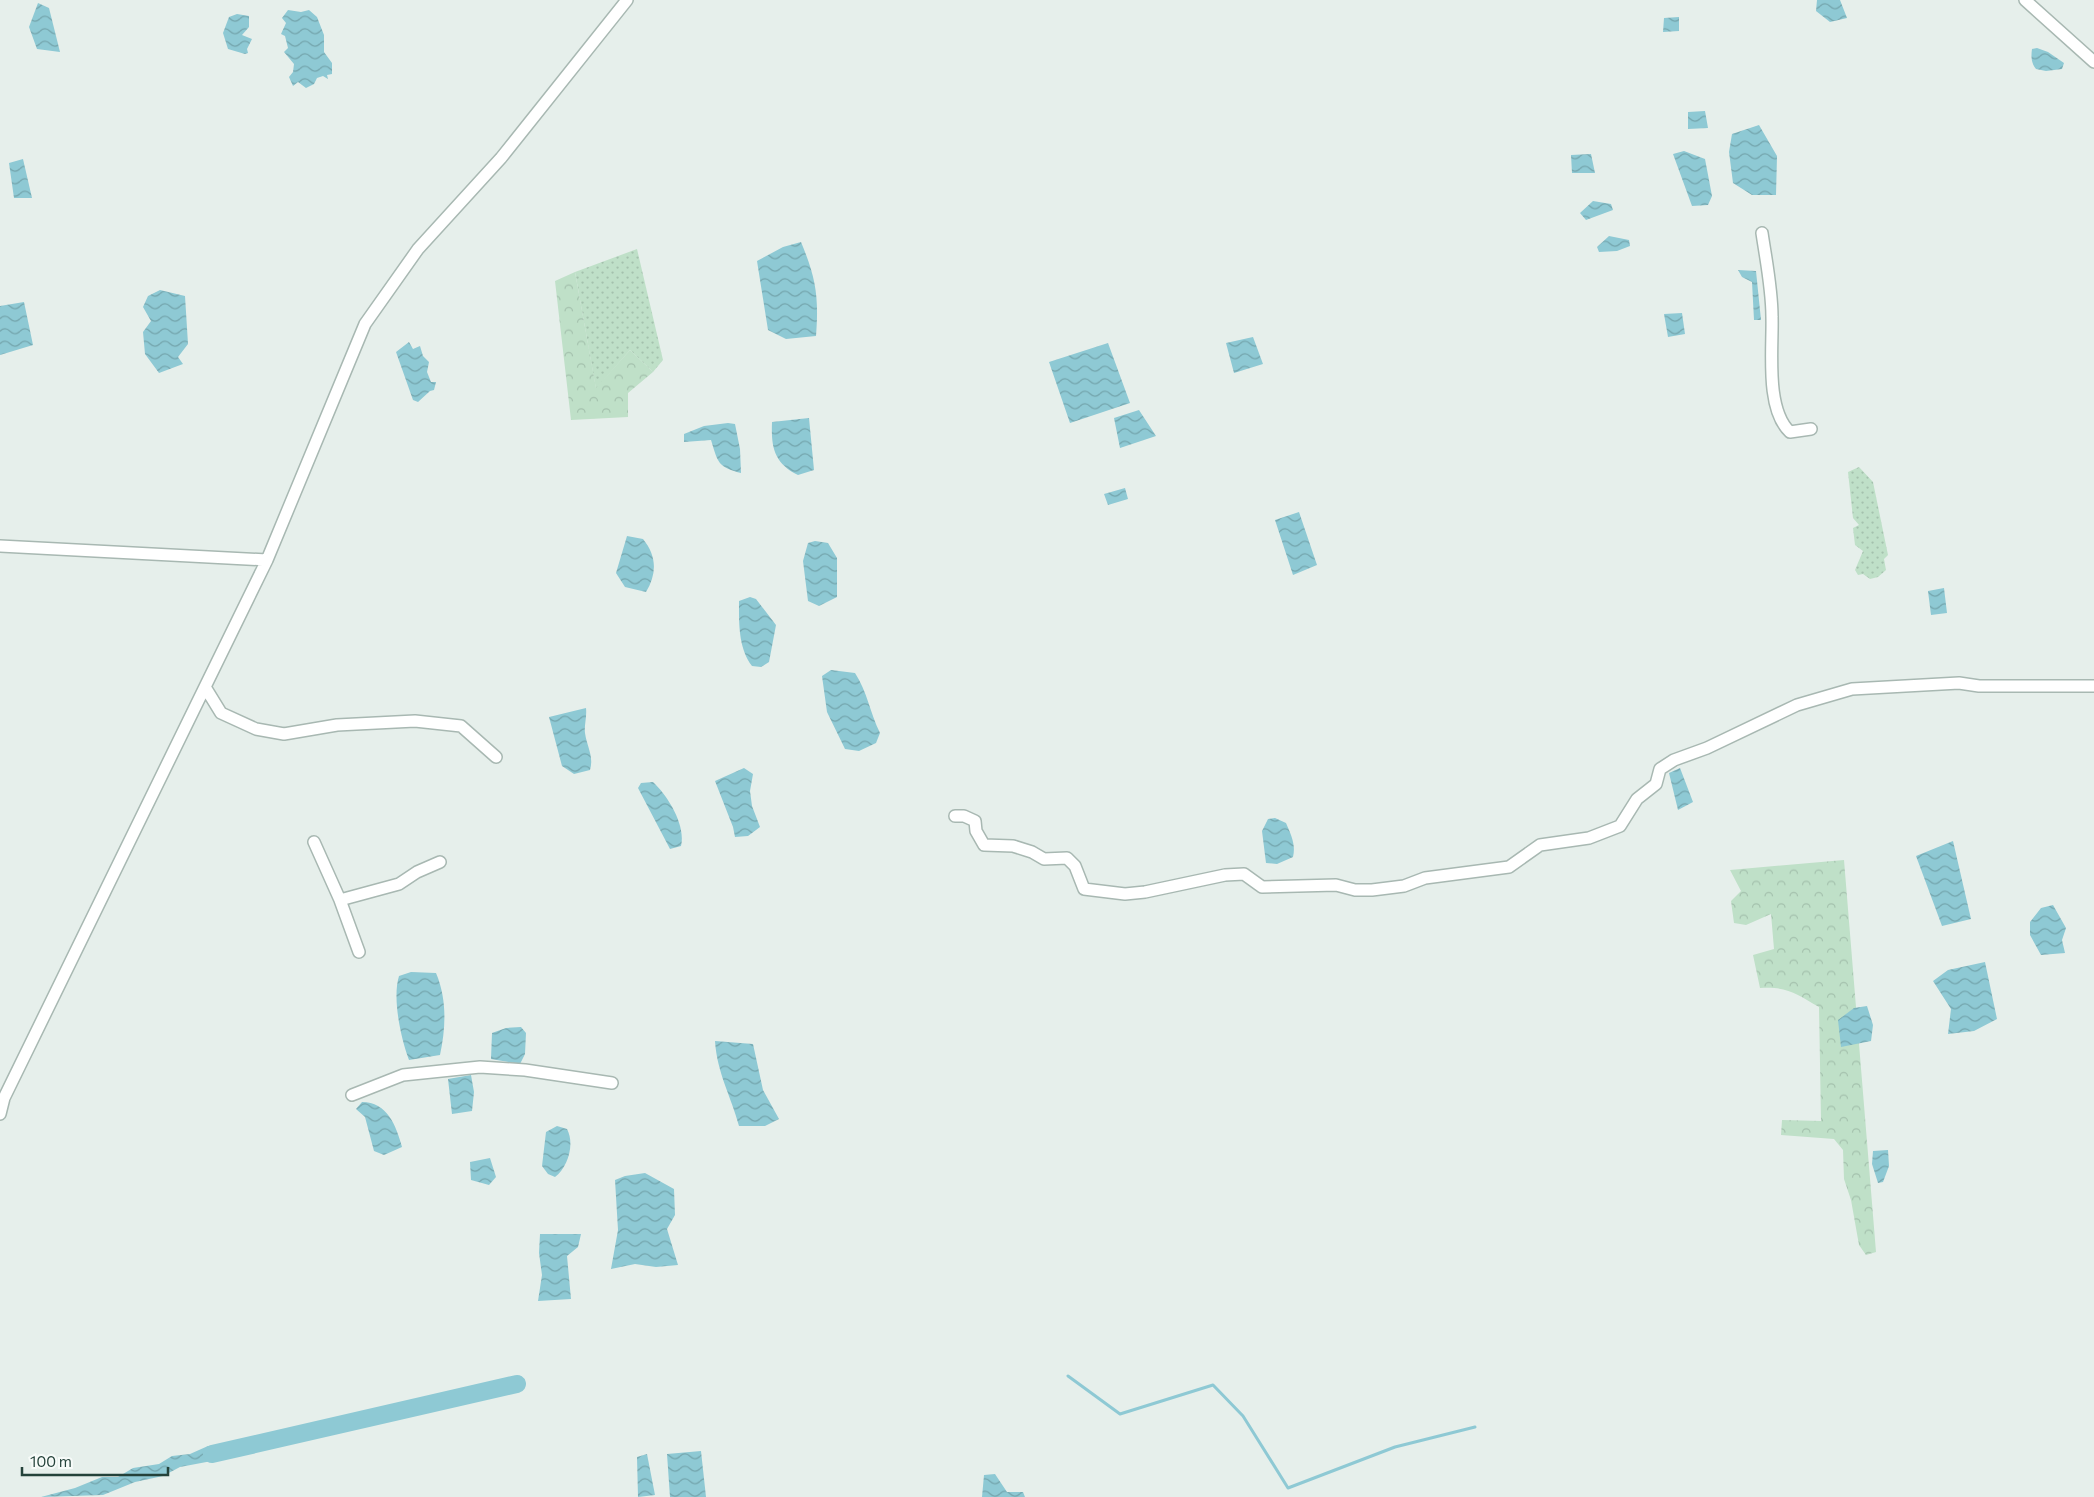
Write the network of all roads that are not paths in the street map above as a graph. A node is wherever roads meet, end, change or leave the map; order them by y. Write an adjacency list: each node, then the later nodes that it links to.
1 (627, 0): 7 (street)
2 (2025, 0): 3 (street)
3 (2094, 62)
4 (1762, 232): 5 (street)
5 (1812, 429)
6 (0, 546): 7 (street)
7 (267, 560): 9 (street)
8 (2094, 686): 11 (street)
9 (204, 687): 10 (street); 18 (street)
10 (496, 757)
11 (955, 816)
12 (314, 842): 14 (street)
13 (440, 862): 14 (street)
14 (340, 900): 15 (street)
15 (359, 952)
16 (612, 1083): 17 (street)
17 (352, 1095)
18 (0, 1114)

